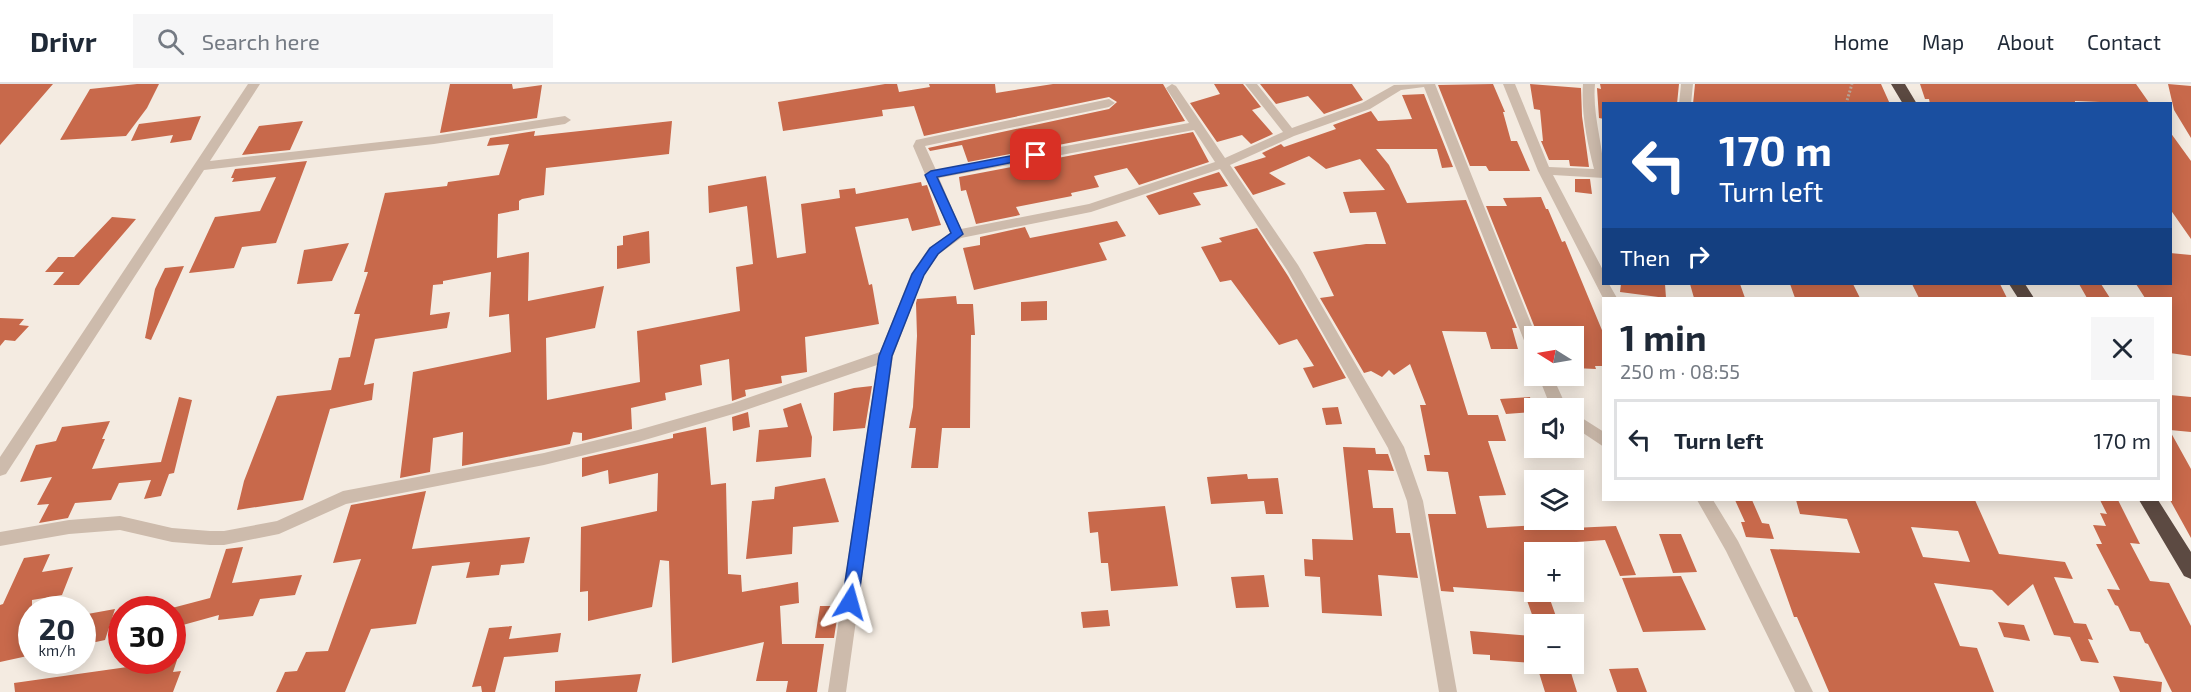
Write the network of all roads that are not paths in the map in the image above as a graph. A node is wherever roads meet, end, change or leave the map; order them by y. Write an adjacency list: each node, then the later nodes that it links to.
1 (1251, 84): 15 (street)
2 (1424, 84): 15 (street)
3 (1429, 84): 24 (street)
4 (1509, 84): 18 (street)
5 (1589, 84): 19 (street)
6 (1687, 84): 10 (street)
7 (1898, 84): 11 (highway)
8 (258, 85): 17 (street)
9 (1172, 88): 14 (street)
10 (1685, 102)
11 (1909, 102)
12 (1109, 103): 21 (street)
13 (565, 120): 17 (street)
14 (1198, 124): 16 (street); 21 (street)
15 (1290, 134): 16 (street)
16 (1224, 163): 22 (street); 34 (street)
17 (200, 166): 28 (street)
18 (1544, 171): 20 (street); 23 (street)
19 (1602, 171)
20 (1602, 174)
21 (931, 175): 22 (street)
22 (957, 234): 25 (street)
23 (1602, 283)
24 (1525, 326)
25 (886, 356): 31 (street); 33 (street)
26 (1584, 427): 27 (street)
27 (1602, 440)
28 (0, 470)
29 (1704, 501): 35 (street)
30 (2149, 501): 32 (highway)
31 (0, 539)
32 (2191, 570)
33 (837, 692)
34 (1448, 692)
35 (1804, 692)

